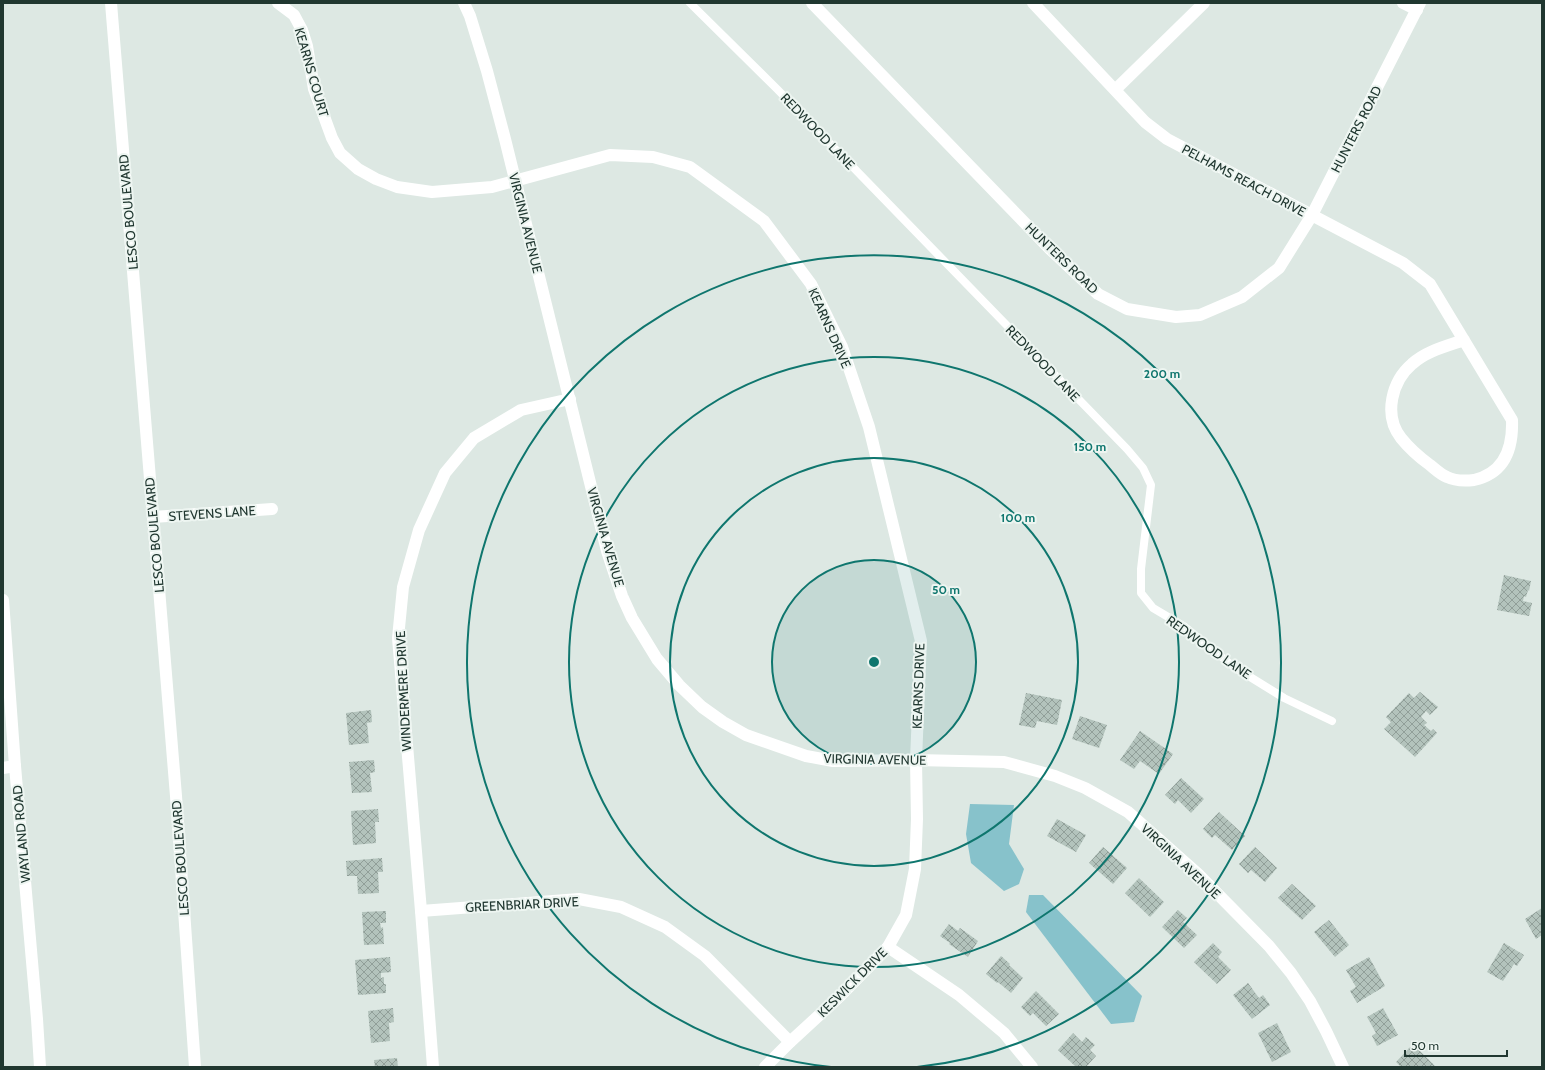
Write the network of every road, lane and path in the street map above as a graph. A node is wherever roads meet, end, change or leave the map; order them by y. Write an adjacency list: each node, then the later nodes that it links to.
1 (111, 3): 16 (street, LESCO BOULEVARD)
2 (278, 3): 11 (street, KEARNS COURT)
3 (464, 3): 11 (street, VIRGINIA AVENUE)
4 (690, 3): 18 (lane, REDWOOD LANE)
5 (812, 3): 12 (street, HUNTERS ROAD)
6 (1033, 3): 10 (street, PELHAMS REACH DRIVE)
7 (1204, 3): 10 (street)
8 (1403, 3): 9 (street)
9 (1418, 6): 12 (street, HUNTERS ROAD)
10 (1116, 89): 12 (street, PELHAMS REACH DRIVE)
11 (515, 182): 14 (street, VIRGINIA AVENUE); 19 (street, KEARNS DRIVE)
12 (1312, 215): 13 (street, PELHAMS REACH DRIVE)
13 (1464, 340): 13 (street, PELHAMS REACH DRIVE)
14 (570, 399): 19 (street, VIRGINIA AVENUE); 21 (street, WINDERMERE DRIVE)
15 (272, 509): 16 (street, STEVENS LANE)
16 (153, 517): 25 (street, LESCO BOULEVARD)
17 (3, 600): 20 (street, WAYLAND ROAD)
18 (1332, 721)
19 (916, 760): 22 (street, KESWICK DRIVE); 29 (street, VIRGINIA AVENUE)
20 (9, 767): 24 (street, WAYLAND ROAD)
21 (421, 910): 23 (street, GREENBRIAR DRIVE); 26 (street, WINDERMERE DRIVE)
22 (888, 946): 23 (street, KESWICK DRIVE); 28 (street)
23 (790, 1042): 27 (street, KESWICK DRIVE)
24 (40, 1067)
25 (196, 1067)
26 (433, 1067)
27 (765, 1067)
28 (1032, 1067)
29 (1343, 1067)

